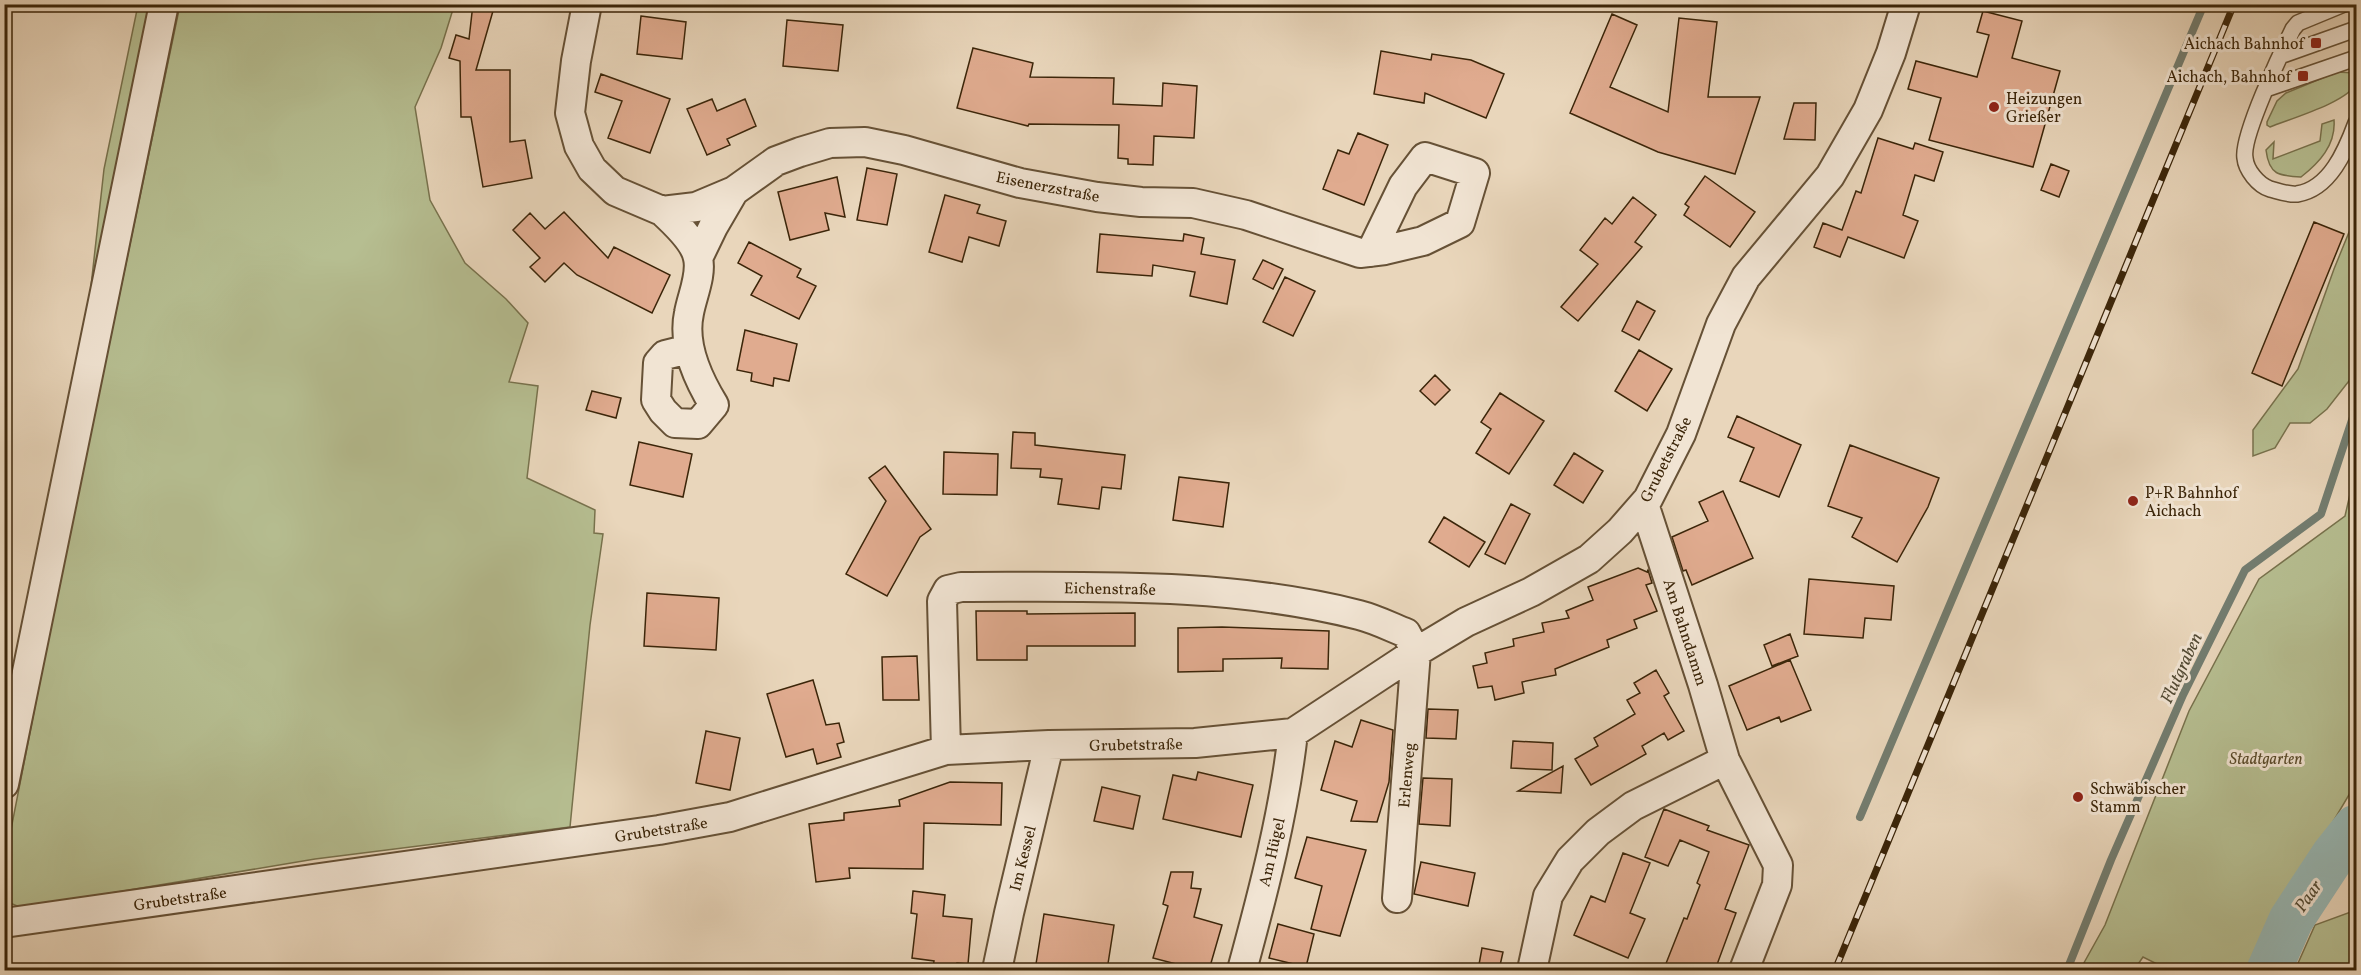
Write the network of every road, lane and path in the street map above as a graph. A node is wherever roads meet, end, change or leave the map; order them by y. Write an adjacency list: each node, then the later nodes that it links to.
1 (164, 4): 21 (street)
2 (587, 4): 11 (street, Eisenerzstraße)
3 (1906, 4): 15 (street, Grubetstraße)
4 (2344, 4): 6 (lane)
5 (2356, 29): 6 (lane)
6 (2280, 56): 8 (lane)
7 (2356, 58): 8 (lane)
8 (2266, 89): 9 (lane)
9 (2356, 123)
10 (734, 191): 11 (street, Eisenerzstraße); 12 (street, Eisenerzstraße); 13 (street, Eisenerzstraße)
11 (662, 211): 13 (street, Eisenerzstraße)
12 (1371, 252)
13 (698, 258): 14 (street, Eisenerzstraße)
14 (690, 349)
15 (1644, 504): 16 (street, Grubetstraße); 20 (street, Am Bahndamm)
16 (1416, 652): 17 (street, Grubetstraße); 19 (street, Eichenstraße); 22 (street, Erlenweg)
17 (1293, 733): 18 (street, Grubetstraße); 25 (street, Am Hügel)
18 (1049, 745): 19 (street, Grubetstraße); 24 (street, Im Kessel)
19 (946, 750): 23 (street, Grubetstraße)
20 (1725, 760): 26 (street); 27 (street, Am Bahndamm)
21 (4, 784)
22 (1397, 898)
23 (4, 924)
24 (997, 970)
25 (1242, 970)
26 (1532, 970)
27 (1744, 970)

